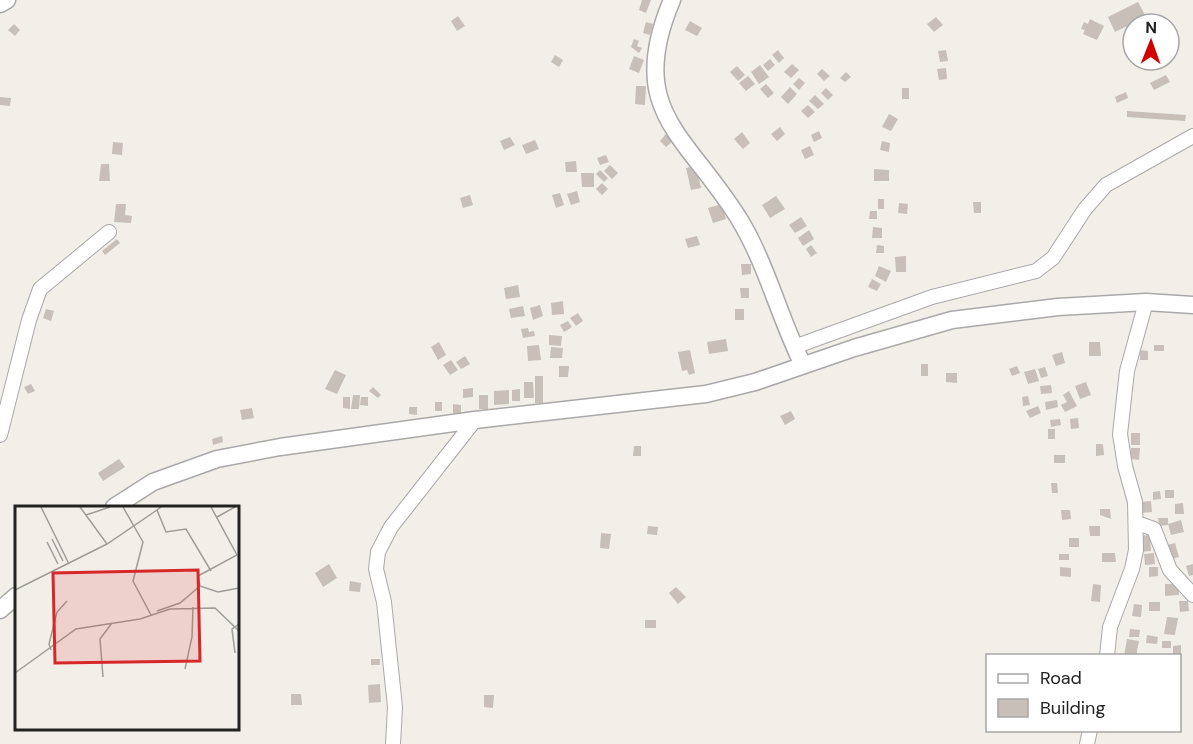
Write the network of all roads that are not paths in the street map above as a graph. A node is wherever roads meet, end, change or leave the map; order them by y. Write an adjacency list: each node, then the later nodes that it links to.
1 (7, 0): 3 (street)
2 (672, 0): 8 (street)
3 (0, 4)
4 (1193, 136): 8 (street)
5 (109, 232): 11 (street)
6 (1146, 302): 7 (street); 9 (street); 13 (street)
7 (1193, 305)
8 (794, 347): 9 (street)
9 (803, 365): 10 (street)
10 (475, 420): 12 (street); 18 (street)
11 (0, 435)
12 (116, 506)
13 (1137, 523): 14 (street); 17 (street)
14 (1193, 595)
15 (15, 597): 16 (street)
16 (0, 610)
17 (1107, 654)
18 (393, 744)

